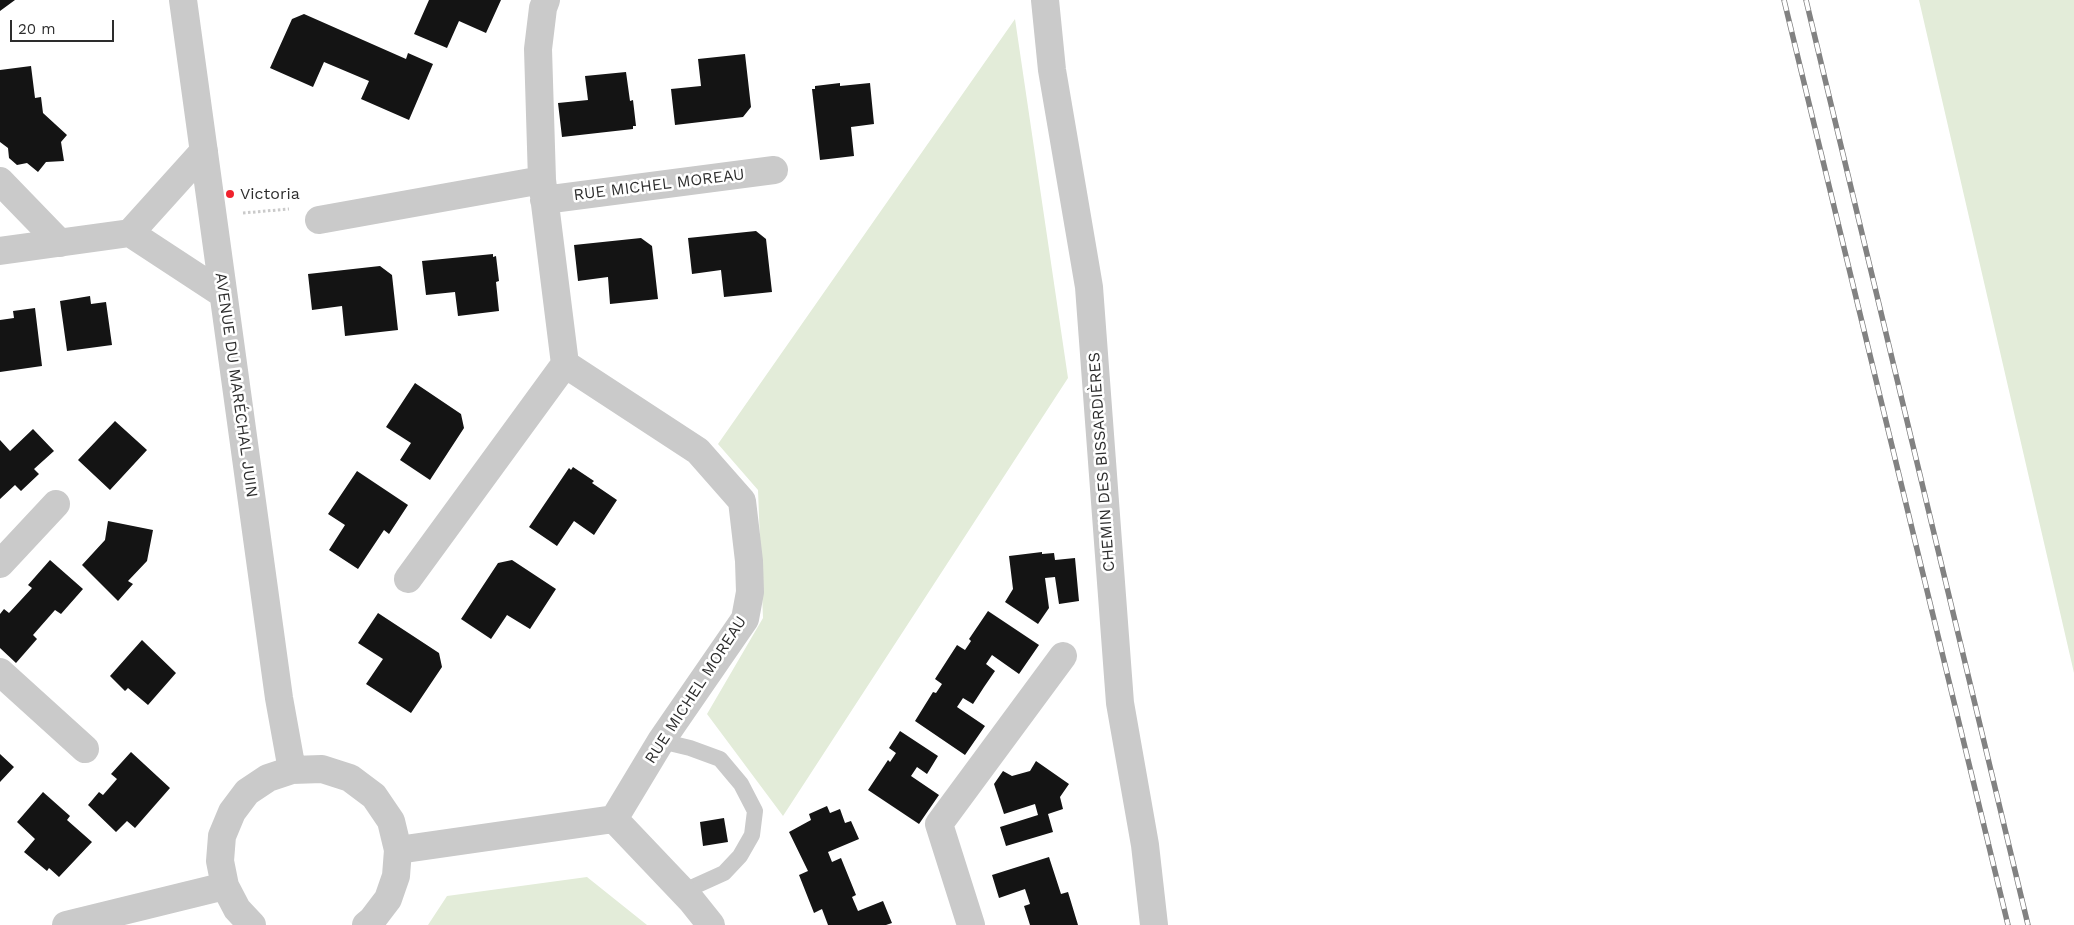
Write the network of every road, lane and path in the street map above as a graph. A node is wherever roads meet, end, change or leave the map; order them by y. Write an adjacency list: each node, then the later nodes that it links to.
1 (183, 0): 4 (street, AVENUE DU MARÉCHAL JUIN)
2 (546, 0): 7 (street)
3 (1045, 0): 32 (street, CHEMIN DES BISSARDIÈRES)
4 (204, 151): 8 (street, AVENUE DU MARÉCHAL JUIN); 10 (street)
5 (774, 170): 7 (street, RUE MICHEL MOREAU)
6 (0, 182): 11 (street)
7 (543, 190): 9 (street, RUE MICHEL MOREAU); 14 (street)
8 (213, 216): 9 (path); 13 (street, AVENUE DU MARÉCHAL JUIN)
9 (319, 220)
10 (130, 233): 11 (street); 13 (street)
11 (60, 243): 12 (street)
12 (0, 251)
13 (223, 294): 22 (street, AVENUE DU MARÉCHAL JUIN)
14 (565, 364): 17 (street); 20 (street, RUE MICHEL MOREAU)
15 (56, 504): 16 (street)
16 (0, 564)
17 (408, 578)
18 (1063, 656): 31 (street)
19 (0, 672): 21 (street)
20 (661, 741): 23 (street, RUE MICHEL MOREAU); 26 (lane)
21 (85, 748)
22 (292, 770): 24 (street); 25 (street)
23 (614, 819): 24 (street); 26 (street)
24 (398, 850): 29 (street)
25 (225, 886): 27 (street); 28 (street)
26 (682, 892): 30 (street)
27 (66, 925)
28 (252, 925)
29 (366, 925)
30 (712, 925)
31 (971, 925)
32 (1154, 925)

